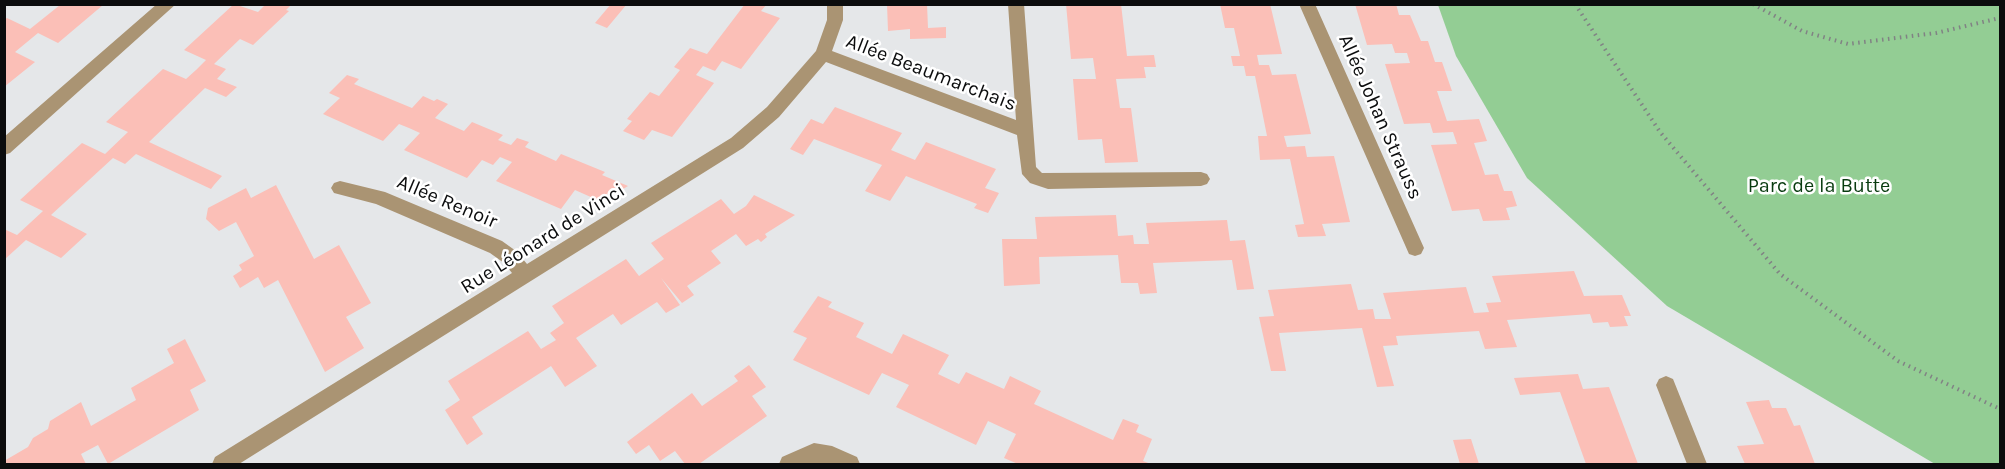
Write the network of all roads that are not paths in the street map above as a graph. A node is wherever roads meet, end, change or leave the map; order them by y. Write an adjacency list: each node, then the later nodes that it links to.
1 (168, 4): 7 (street)
2 (835, 4): 5 (street, Rue Léonard de Vinci)
3 (1016, 4): 6 (street)
4 (1307, 4): 10 (street, Allée Johan Strauss)
5 (823, 54): 6 (street, Allée Beaumarchais); 11 (street, Rue Léonard de Vinci)
6 (1025, 131): 8 (street, Allée Beaumarchais)
7 (4, 148)
8 (1202, 179)
9 (340, 188): 11 (street, Allée Renoir)
10 (1415, 248)
11 (525, 276): 13 (street, Rue Léonard de Vinci)
12 (1666, 385): 16 (street)
13 (222, 465)
14 (789, 465): 15 (street)
15 (850, 465)
16 (1697, 465)

